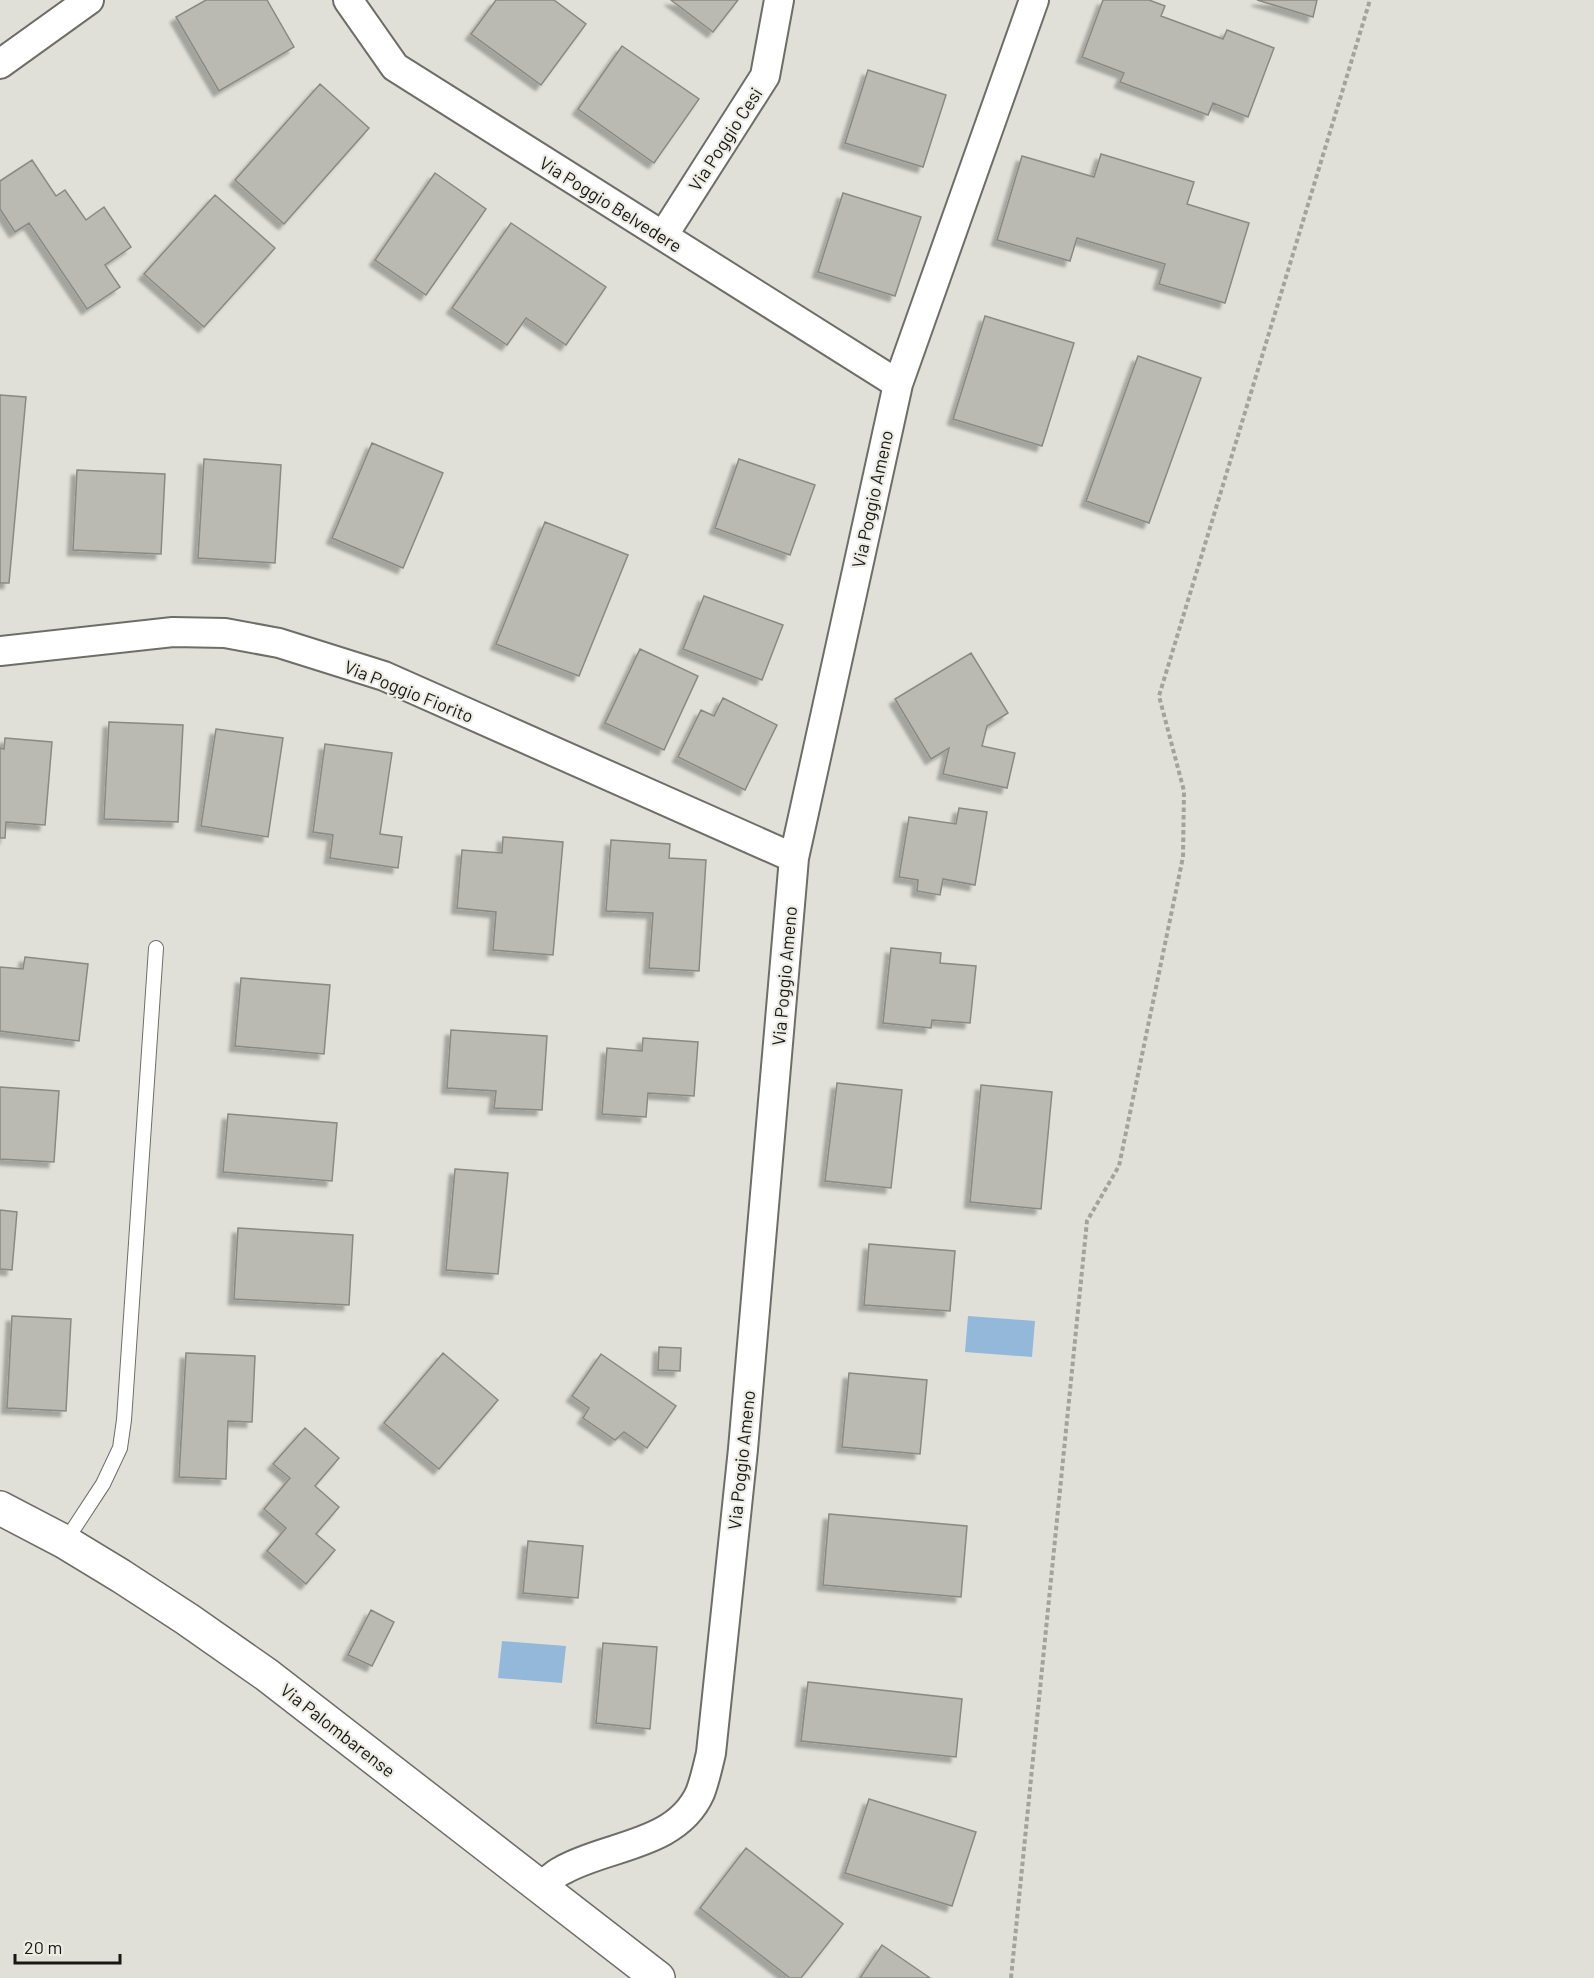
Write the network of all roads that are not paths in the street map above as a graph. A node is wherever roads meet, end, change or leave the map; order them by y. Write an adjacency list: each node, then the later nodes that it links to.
1 (89, 0): 5 (street)
2 (348, 0): 6 (street, Via Poggio Belvedere)
3 (779, 0): 6 (street, Via Poggio Cesi)
4 (1034, 0): 7 (street, Via Poggio Ameno)
5 (0, 64)
6 (663, 236): 7 (street, Via Poggio Belvedere)
7 (898, 384): 9 (street, Via Poggio Ameno)
8 (0, 651): 9 (street, Via Poggio Fiorito)
9 (794, 858): 13 (street, Via Poggio Ameno)
10 (156, 948): 12 (lane)
11 (0, 1508): 12 (main road, Via Palombarense)
12 (65, 1542): 13 (main road, Via Palombarense)
13 (541, 1887): 14 (main road, Via Palombarense)
14 (658, 1978)

